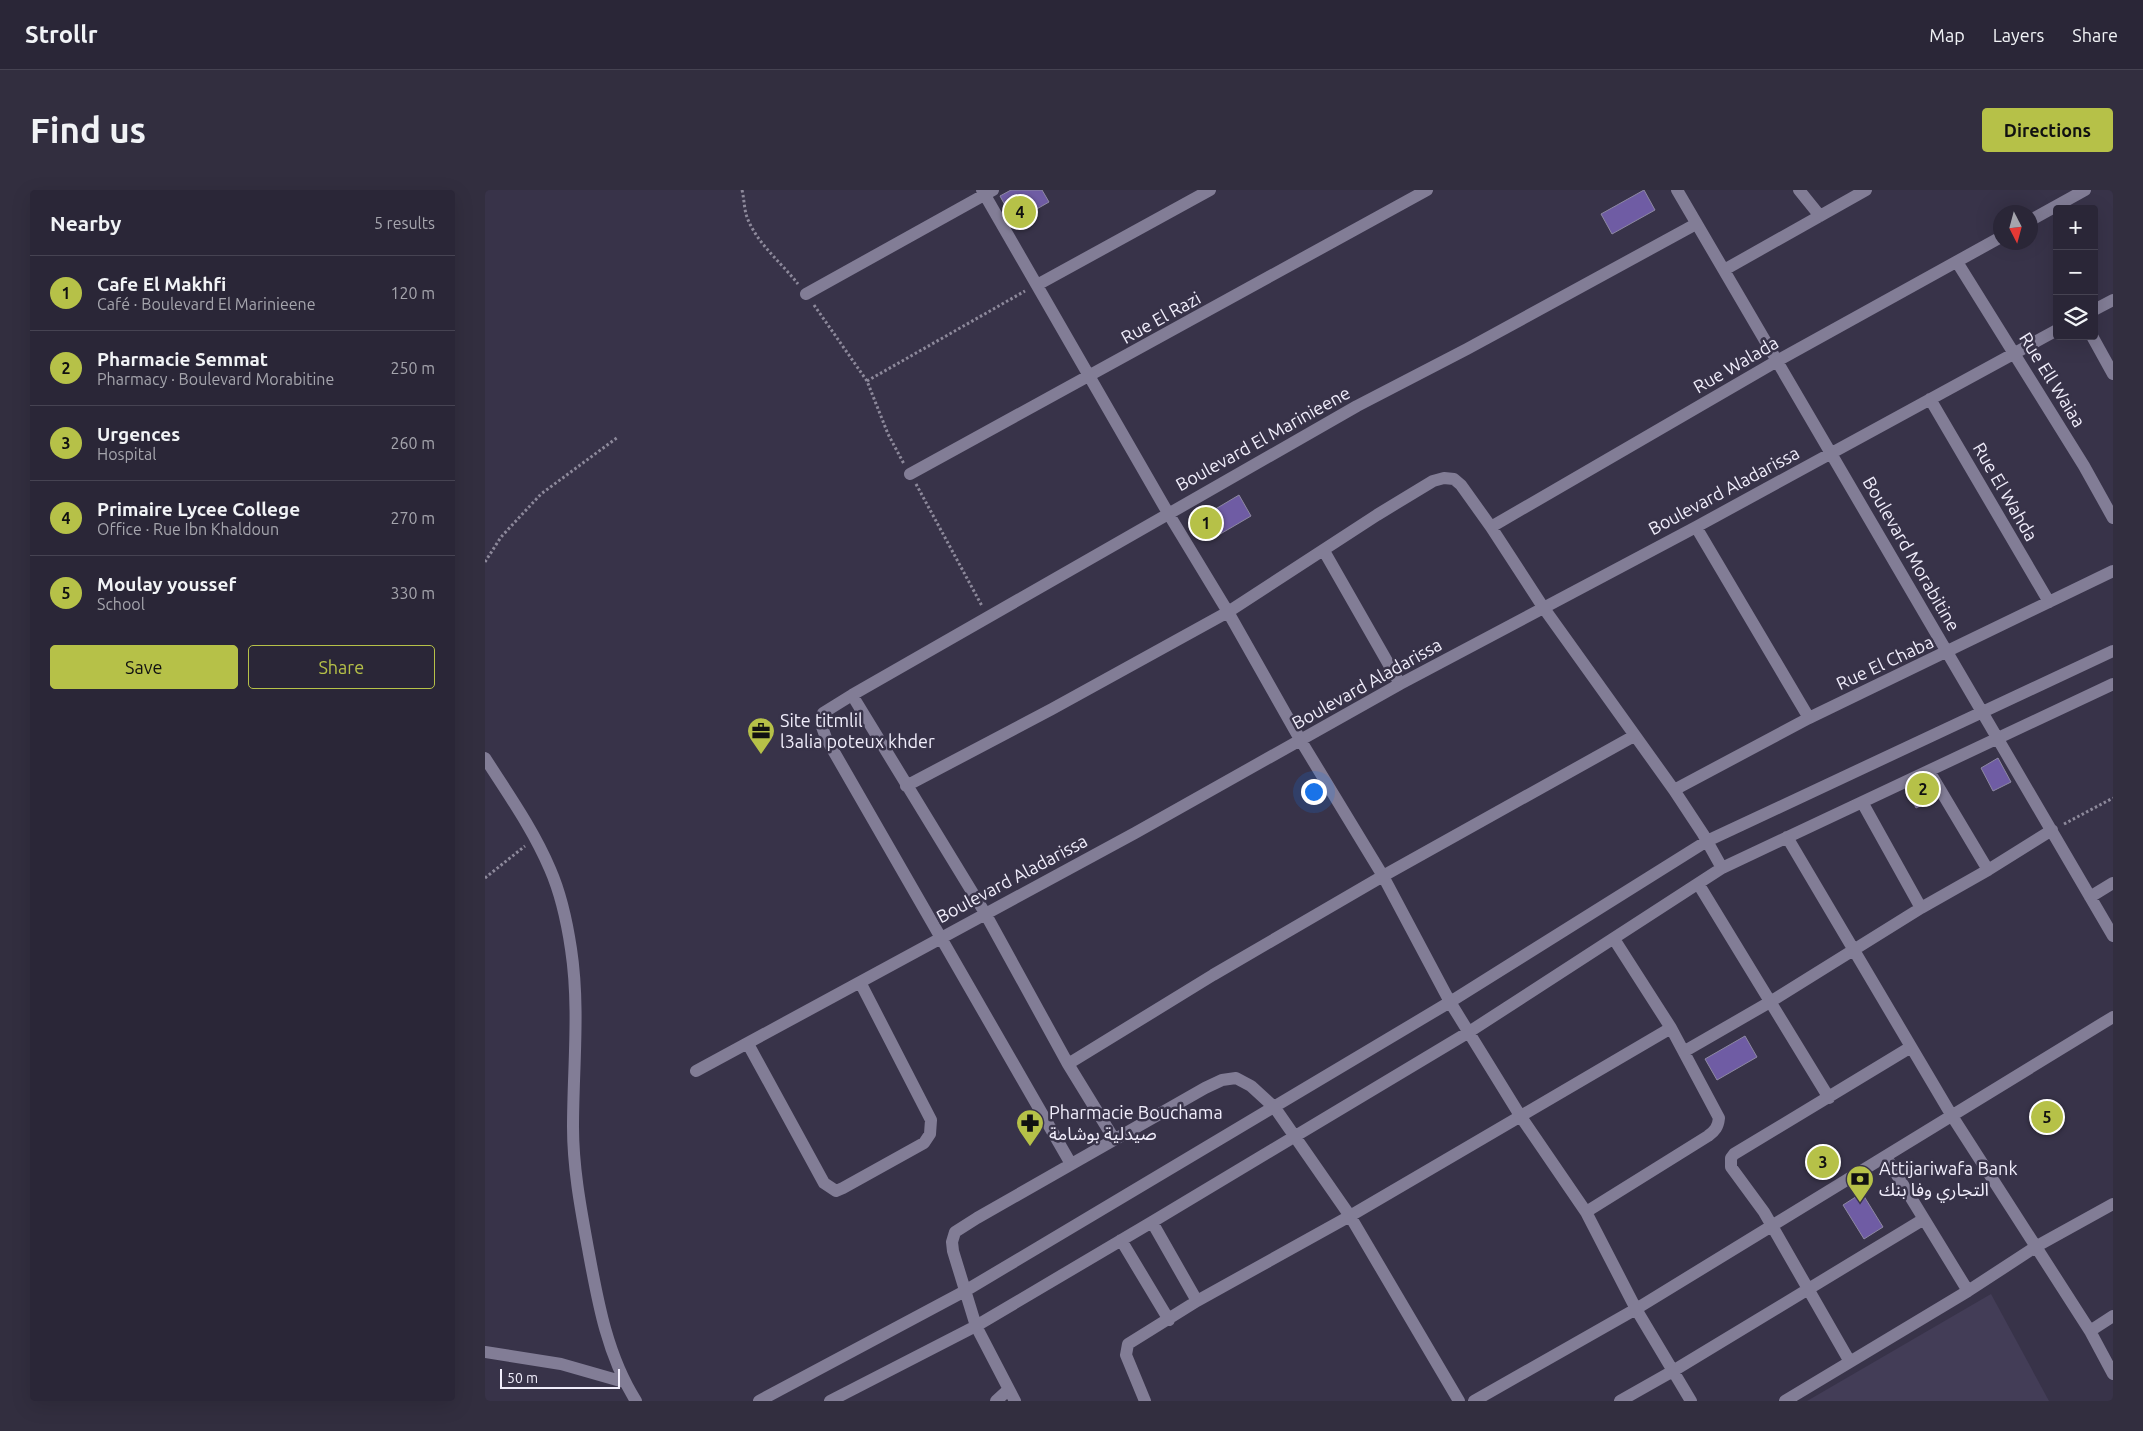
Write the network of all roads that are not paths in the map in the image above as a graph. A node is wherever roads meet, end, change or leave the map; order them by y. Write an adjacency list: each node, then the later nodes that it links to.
1 (1210, 190): 14 (street)
2 (1427, 190): 23 (street, Rue El Razi)
3 (1677, 190): 10 (street, Boulevard Morabitine)
4 (1799, 190): 8 (street)
5 (1866, 190): 8 (street)
6 (2085, 190): 9 (street)
7 (987, 192): 14 (street); 15 (street)
8 (1820, 216): 13 (street)
9 (2038, 216)
10 (1696, 224): 13 (street, Boulevard Morabitine); 27 (street, Boulevard El Marinieene)
11 (1993, 242): 12 (street, Rue Walada)
12 (1957, 262): 20 (street, Rue Ell Waiaa); 21 (street, Rue Walada)
13 (1724, 270): 21 (street, Boulevard Morabitine)
14 (1037, 285): 23 (street)
15 (806, 294)
16 (2113, 300): 17 (street)
17 (2098, 308)
18 (2053, 332): 20 (street, Boulevard Aladarissa)
19 (2094, 340): 22 (street)
20 (2015, 353): 24 (street, Boulevard Aladarissa); 28 (street, Rue Ell Waiaa)
21 (1777, 361): 25 (street, Boulevard Morabitine); 29 (street, Rue Walada)
22 (2113, 374)
23 (1090, 376): 26 (street, Rue El Razi); 27 (street)
24 (1930, 399): 25 (street, Boulevard Aladarissa); 33 (street, Rue El Wahda)
25 (1831, 454): 30 (street, Boulevard Aladarissa); 36 (street, Boulevard Morabitine)
26 (910, 474)
27 (1167, 513): 35 (street); 40 (street, Boulevard El Marinieene)
28 (2113, 518)
29 (1491, 527): 31 (street); 34 (street)
30 (1696, 527): 34 (street, Boulevard Aladarissa); 42 (street)
31 (1324, 551): 35 (street); 38 (street)
32 (2113, 572): 33 (street, Rue El Chaba)
33 (2049, 602): 36 (street, Rue El Chaba)
34 (1543, 607): 38 (street, Boulevard Aladarissa); 43 (street)
35 (1228, 612): 45 (street); 48 (street)
36 (1948, 652): 41 (street, Boulevard Morabitine); 42 (street, Rue El Chaba)
37 (2113, 652): 41 (street)
38 (1400, 684): 45 (street, Boulevard Aladarissa)
39 (2113, 684): 44 (street)
40 (852, 695): 48 (street); 63 (street, Boulevard El Marinieene)
41 (1982, 712): 44 (street, Boulevard Morabitine); 53 (street)
42 (1809, 718): 49 (street, Rue El Chaba)
43 (1634, 736): 49 (street); 56 (street)
44 (1997, 738): 47 (street); 51 (street, Boulevard Morabitine)
45 (1301, 741): 56 (street); 61 (street, Boulevard Aladarissa)
46 (485, 758): 106 (street)
47 (1929, 771): 50 (street); 55 (street)
48 (906, 786): 61 (street)
49 (1674, 790): 53 (street)
50 (1862, 802): 52 (street); 60 (street)
51 (2052, 830): 55 (street); 59 (street, Boulevard Morabitine)
52 (1787, 837): 54 (street); 65 (street)
53 (1707, 841): 54 (street); 67 (street)
54 (1722, 868): 58 (street)
55 (1988, 870): 60 (street)
56 (1383, 876): 67 (street); 75 (street)
57 (2113, 883): 59 (street)
58 (1699, 885): 64 (street); 68 (street)
59 (2090, 897): 62 (street, Boulevard Morabitine)
60 (1921, 908): 65 (street)
61 (985, 914): 63 (street, Boulevard Aladarissa); 75 (street)
62 (2113, 936)
63 (941, 937): 66 (street, Boulevard Aladarissa); 84 (street)
64 (1614, 939): 70 (street); 71 (street)
65 (1853, 950): 68 (street); 73 (street)
66 (860, 982): 72 (street, Boulevard Aladarissa); 72 (street)
67 (1450, 1002): 71 (street); 78 (street)
68 (1770, 1002): 74 (street); 77 (street)
69 (2113, 1017): 79 (street)
70 (1671, 1028): 74 (street); 80 (street)
71 (1469, 1032): 80 (street); 81 (street)
72 (748, 1044): 76 (street, Boulevard Aladarissa)
73 (1911, 1047): 77 (street); 79 (street)
74 (1685, 1051): 86 (street)
75 (1068, 1064): 82 (street)
76 (696, 1071)
77 (1829, 1098): 90 (street)
78 (1275, 1108): 81 (street); 82 (street); 94 (street)
79 (1952, 1116): 83 (street); 92 (street)
80 (1521, 1117): 86 (street); 87 (street)
81 (1294, 1135): 87 (street); 89 (street)
82 (1114, 1139): 84 (street)
83 (1886, 1157): 88 (street); 90 (street)
84 (1071, 1164): 94 (street)
85 (2113, 1204): 92 (street)
86 (1586, 1212): 97 (street)
87 (1351, 1216): 96 (street); 114 (street)
88 (1924, 1218): 93 (street); 95 (street)
89 (1152, 1222): 91 (street); 96 (street)
90 (1772, 1226): 93 (street); 97 (street)
91 (1121, 1240): 99 (street); 100 (street)
92 (2037, 1246): 95 (street); 101 (street)
93 (1808, 1289): 103 (street); 104 (street)
94 (965, 1291): 100 (street); 109 (street)
95 (1968, 1291): 103 (street)
96 (1197, 1301): 99 (street)
97 (1636, 1309): 104 (street); 115 (street)
98 (2113, 1316): 101 (street)
99 (1169, 1320): 113 (street)
100 (976, 1326): 107 (street); 110 (street)
101 (2090, 1331): 105 (street)
102 (485, 1352): 106 (street)
103 (1850, 1362): 118 (street)
104 (1673, 1371): 116 (street); 117 (street)
105 (2113, 1374)
106 (624, 1382): 108 (street)
107 (1008, 1390): 111 (street); 112 (street)
108 (636, 1401)
109 (759, 1401)
110 (830, 1401)
111 (996, 1401)
112 (1015, 1401)
113 (1145, 1401)
114 (1459, 1401)
115 (1474, 1401)
116 (1620, 1401)
117 (1691, 1401)
118 (1785, 1401)

